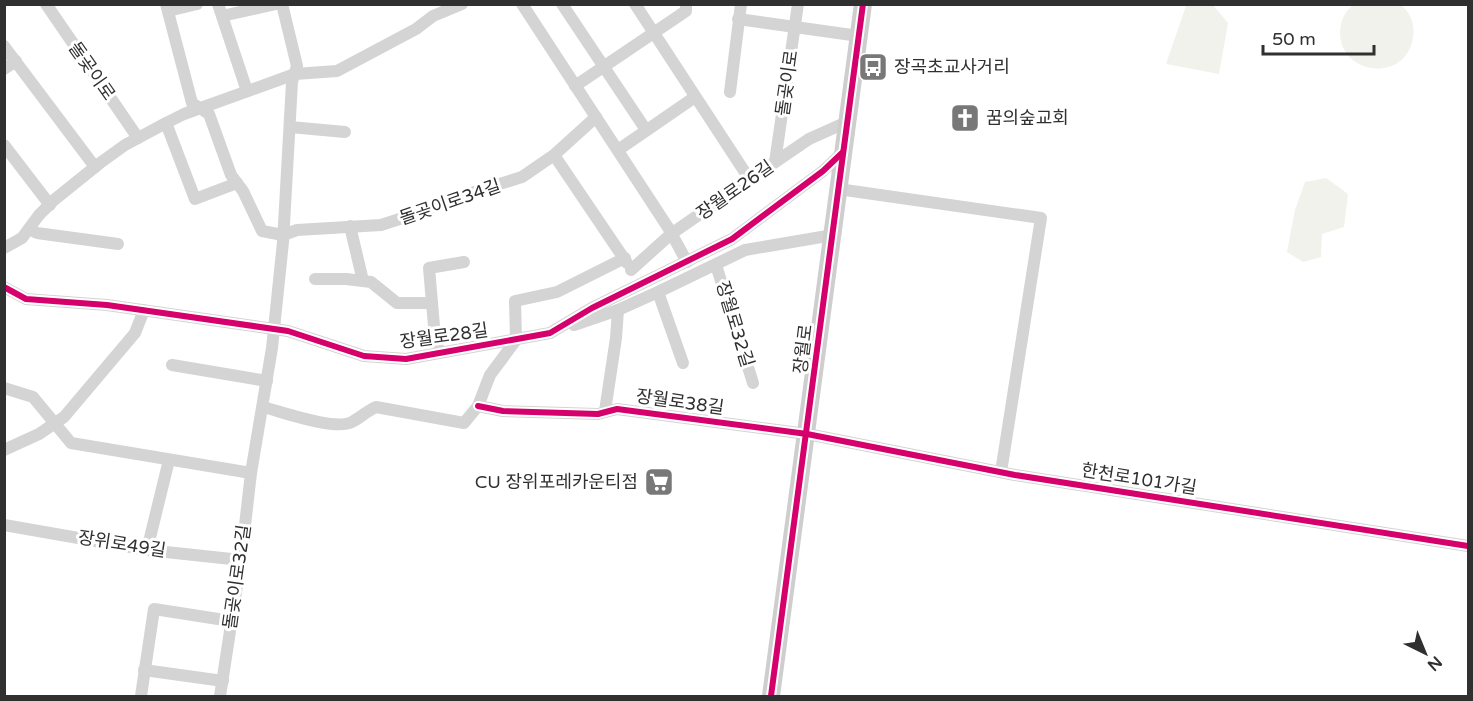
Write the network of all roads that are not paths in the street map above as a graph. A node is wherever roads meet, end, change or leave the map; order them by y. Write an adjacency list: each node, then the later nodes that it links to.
1 (46, 4): 35 (street, 돌곶이로)
2 (197, 4): 13 (street)
3 (276, 4): 14 (street)
4 (282, 4): 23 (street, 돌곶이로32길)
5 (462, 4): 23 (street)
6 (522, 4): 24 (street)
7 (562, 4): 21 (street)
8 (634, 4): 17 (street)
9 (687, 4): 17 (street)
10 (741, 4): 15 (street)
11 (798, 4): 16 (street, 돌곶이로)
12 (863, 4): 18 (street, 장월로)
13 (167, 8): 28 (street)
14 (220, 10): 25 (street)
15 (738, 19): 16 (street); 26 (street)
16 (795, 26): 18 (street); 40 (street, 돌곶이로)
17 (653, 32): 21 (street); 27 (street)
18 (859, 36): 30 (street, 장월로)
19 (4, 46): 20 (street)
20 (16, 61): 22 (street); 41 (street)
21 (603, 66): 24 (street); 33 (street)
22 (4, 69)
23 (295, 74): 25 (street); 32 (street, 돌곶이로32길)
24 (575, 86): 29 (street)
25 (247, 91): 28 (street)
26 (730, 92)
27 (695, 97): 33 (street); 42 (street)
28 (200, 108): 31 (street); 43 (street)
29 (596, 117): 37 (street); 39 (street, 돌곶이로34길)
30 (847, 122): 38 (street, 장월로); 40 (street, 장월로26길)
31 (166, 123): 35 (street); 43 (street)
32 (290, 127): 34 (street); 49 (street, 돌곶이로32길)
33 (646, 130): 37 (street)
34 (345, 132)
35 (138, 138): 41 (street)
36 (4, 145): 45 (street)
37 (618, 150): 48 (street)
38 (843, 152): 44 (street, 장월로); 55 (street, 장월로28길)
39 (554, 155): 46 (street, 돌곶이로34길); 53 (street)
40 (776, 162): 42 (street, 장월로26길)
41 (95, 167): 45 (street)
42 (750, 180): 48 (street, 장월로26길)
43 (237, 183): 49 (street)
44 (838, 189): 50 (street, 장월로); 82 (street)
45 (50, 205): 47 (street)
46 (350, 226): 49 (street, 돌곶이로34길); 59 (street)
47 (29, 229): 51 (street); 52 (street)
48 (671, 234): 55 (street); 57 (street, 장월로26길)
49 (283, 235): 66 (street, 돌곶이로32길)
50 (833, 235): 56 (street, 장월로32길); 79 (street, 장월로)
51 (118, 244)
52 (4, 248)
53 (625, 258): 57 (street); 68 (street, 장월로28길)
54 (464, 262): 63 (street, 장월로28길)
55 (687, 262): 60 (street, 장월로28길)
56 (716, 265): 62 (street, 장월로32길); 73 (street, 장월로32길)
57 (631, 270): 60 (street)
58 (315, 279): 59 (street)
59 (363, 281): 63 (street, 장월로28길)
60 (640, 285): 67 (street, 장월로28길)
61 (4, 287): 64 (street, 장월로28길)
62 (658, 292): 65 (street, 장월로32길); 70 (street)
63 (432, 303): 69 (street, 장월로28길)
64 (144, 310): 66 (street, 장월로28길); 78 (street)
65 (618, 310): 67 (street, 장월로32길); 77 (street)
66 (273, 329): 69 (street, 장월로28길); 72 (street, 돌곶이로32길)
67 (550, 333): 68 (street, 장월로28길)
68 (516, 340): 69 (street, 장월로28길); 75 (street)
69 (439, 353)
70 (683, 363)
71 (172, 364): 72 (street)
72 (267, 381): 76 (street, 돌곶이로32길)
73 (753, 383)
74 (4, 388): 78 (street)
75 (478, 406): 76 (street); 77 (street, 장월로38길)
76 (263, 407): 83 (street, 돌곶이로32길)
77 (605, 411): 79 (street, 장월로38길)
78 (54, 424): 80 (street); 81 (street)
79 (807, 434): 82 (street, 한천로101가길); 93 (street, 장월로)
80 (4, 450)
81 (169, 459): 83 (street); 86 (street)
82 (1001, 472): 85 (street, 한천로101가길)
83 (251, 473): 87 (street, 돌곶이로32길)
84 (4, 525): 86 (street, 장위로49길)
85 (1468, 546)
86 (147, 550): 87 (street, 장위로49길)
87 (241, 560): 88 (street, 돌곶이로32길)
88 (231, 621): 89 (street); 90 (street, 돌곶이로32길)
89 (144, 670): 90 (street); 91 (street)
90 (223, 681): 92 (street, 돌곶이로32길)
91 (141, 696)
92 (220, 696)
93 (771, 696)

